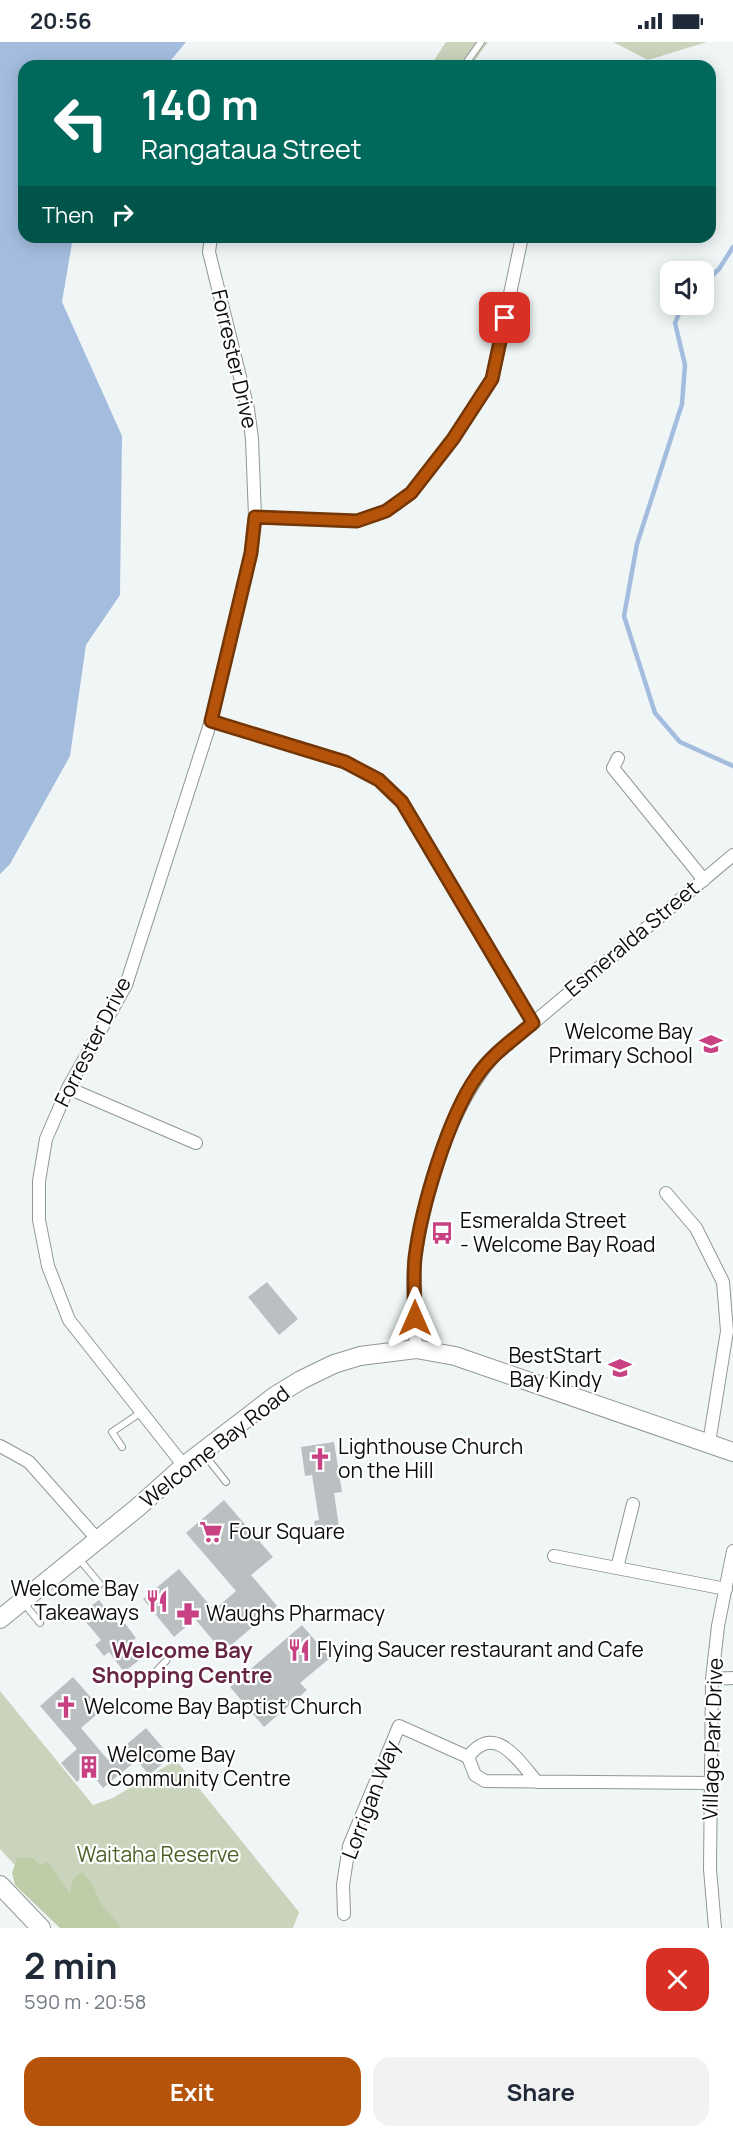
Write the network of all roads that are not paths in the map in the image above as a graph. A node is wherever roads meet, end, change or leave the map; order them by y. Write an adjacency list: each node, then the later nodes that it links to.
1 (481, 42): 2 (lane)
2 (468, 60)
3 (210, 243): 5 (street, Forrester Drive)
4 (521, 243): 5 (street)
5 (255, 517): 6 (street, Forrester Drive)
6 (211, 721): 10 (street); 11 (street, Forrester Drive)
7 (618, 758): 9 (street)
8 (733, 855): 9 (street, Esmeralda Street)
9 (704, 880): 10 (street, Esmeralda Street)
10 (533, 1023): 14 (street, Esmeralda Street)
11 (68, 1088): 12 (street); 15 (street, Forrester Drive)
12 (196, 1143)
13 (666, 1193): 16 (street)
14 (416, 1348): 16 (main road, Welcome Bay Road); 19 (main road, Welcome Bay Road)
15 (140, 1413): 18 (lane); 21 (street, Forrester Drive)
16 (709, 1443): 20 (main road, Welcome Bay Road)
17 (0, 1446): 24 (street)
18 (122, 1447)
19 (202, 1452): 21 (main road, Welcome Bay Road); 22 (lane)
20 (733, 1452)
21 (183, 1466): 24 (main road, Welcome Bay Road)
22 (226, 1482)
23 (633, 1504): 28 (street)
24 (98, 1540): 27 (main road, Welcome Bay Road)
25 (733, 1551): 30 (street, Village Park Drive)
26 (554, 1556): 28 (street)
27 (77, 1557): 29 (lane); 31 (main road, Welcome Bay Road)
28 (617, 1568): 30 (street)
29 (100, 1584)
30 (726, 1589): 37 (street, Village Park Drive)
31 (22, 1601): 32 (main road, Welcome Bay Road); 33 (lane)
32 (0, 1619)
33 (40, 1623)
34 (166, 1661): 35 (lane)
35 (158, 1669)
36 (733, 1678): 37 (street)
37 (712, 1679): 40 (street, Village Park Drive)
38 (468, 1757): 39 (street); 39 (street); 42 (street, Lorrigan Way)
39 (537, 1782): 40 (street)
40 (711, 1783): 44 (street, Village Park Drive)
41 (0, 1885): 43 (main road)
42 (344, 1914)
43 (41, 1928)
44 (715, 1928)

